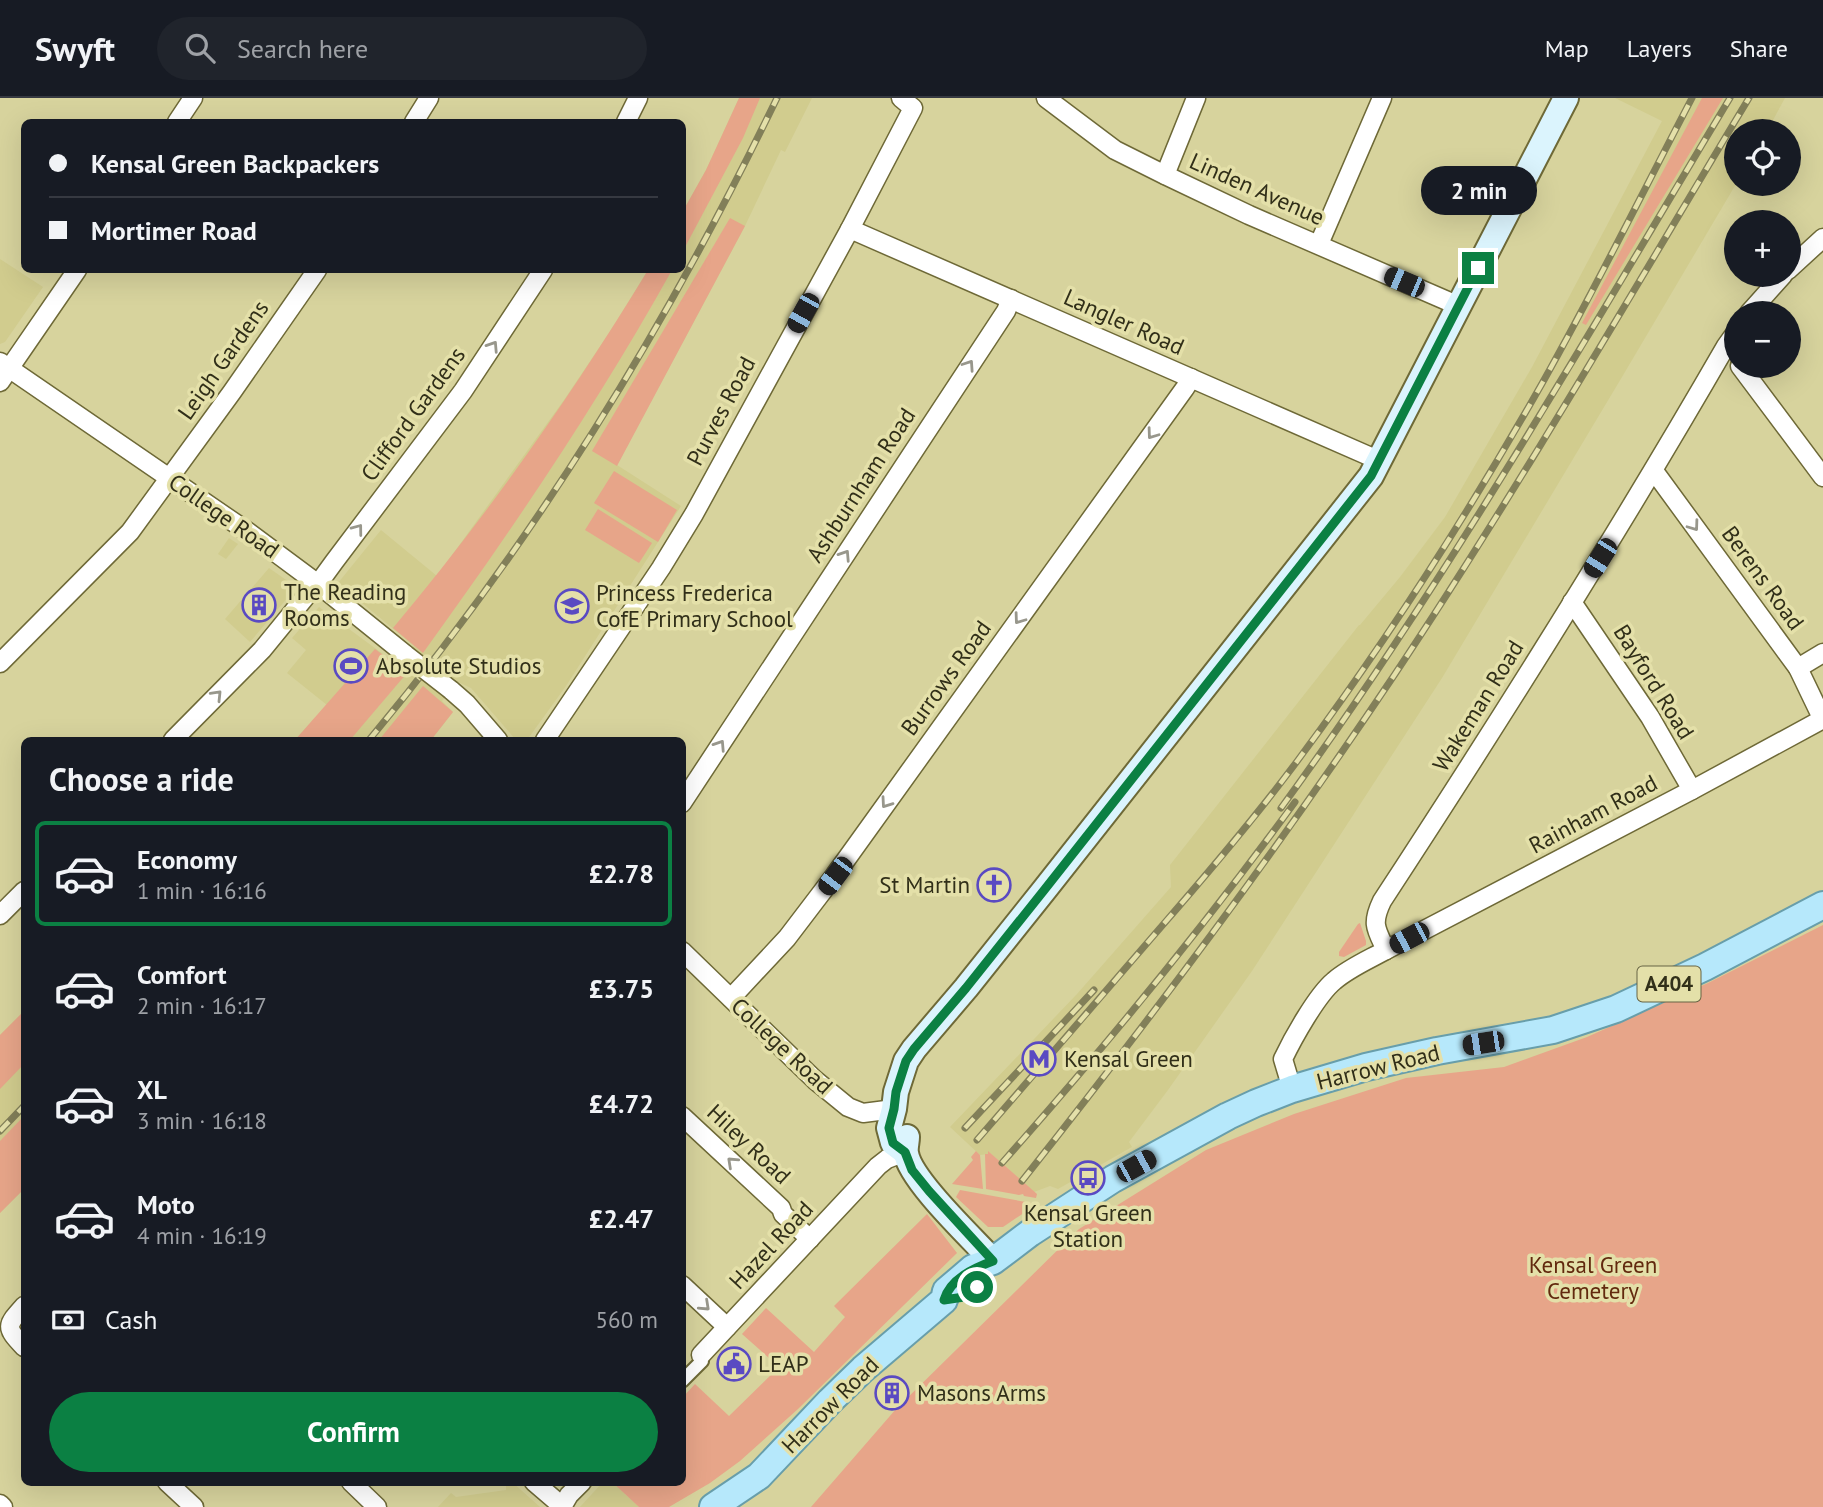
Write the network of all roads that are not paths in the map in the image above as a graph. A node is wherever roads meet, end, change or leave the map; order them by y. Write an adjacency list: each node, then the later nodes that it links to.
1 (193, 98): 9 (street)
2 (429, 98): 10 (street)
3 (638, 98): 11 (street)
4 (901, 98): 13 (street, Purves Road)
5 (1046, 98): 12 (street, Linden Avenue)
6 (1196, 98): 12 (street)
7 (1382, 98): 15 (street)
8 (1566, 98): 23 (main road)
9 (179, 119)
10 (416, 119)
11 (628, 119)
12 (1165, 175): 15 (street, Linden Avenue)
13 (850, 229): 21 (street, Langler Road); 40 (street, Purves Road)
14 (1821, 242): 16 (street)
15 (1319, 244): 23 (street, Linden Avenue)
16 (1801, 259)
17 (75, 273): 25 (street)
18 (315, 273): 31 (street, Leigh Gardens)
19 (541, 273): 32 (street, Clifford Gardens, one-way to 19)
20 (1772, 287): 22 (street)
21 (1011, 299): 26 (street, Langler Road); 42 (street, Ashburnham Road, one-way to 21)
22 (1760, 301)
23 (1459, 306): 28 (main road)
24 (1724, 359): 29 (street, Wakeman Road)
25 (3, 371): 31 (street, College Road)
26 (1191, 378): 28 (street, Langler Road); 48 (street, Burrows Road, one-way to 48)
27 (1749, 378): 30 (street)
28 (1378, 460): 50 (main road)
29 (1654, 471): 33 (street, Wakeman Road); 36 (street, Berens Road, one-way to 36)
30 (1823, 477)
31 (170, 478): 32 (street, College Road); 35 (street, Leigh Gardens)
32 (318, 584): 38 (street, Clifford Gardens, one-way to 32); 39 (street, College Road, bridge)
33 (1572, 602): 41 (street, Bayford Road); 46 (street, Wakeman Road)
34 (1823, 653): 36 (street)
35 (0, 663)
36 (1798, 668): 37 (street, Berens Road)
37 (1823, 720): 41 (street, Rainham Road)
38 (176, 737)
39 (495, 737)
40 (547, 737)
41 (1692, 790): 46 (street, Rainham Road)
42 (686, 797)
43 (21, 894): 45 (street)
44 (1823, 905): 49 (main road, Harrow Road / A404)
45 (0, 915)
46 (1386, 950): 49 (street)
47 (686, 955): 48 (street, College Road)
48 (731, 998): 50 (street, College Road)
49 (1292, 1089): 54 (main road, Harrow Road / A404)
50 (894, 1109): 52 (main road)
51 (686, 1120): 53 (street, Hiley Road, one-way to 51)
52 (905, 1152): 53 (street, Hazel Road); 54 (main road)
53 (810, 1239): 57 (street, Hazel Road)
54 (993, 1261): 68 (main road, Harrow Road / A404)
55 (686, 1289): 57 (street, one-way to 57)
56 (21, 1309): 58 (street)
57 (727, 1327): 59 (street, Hazel Road)
58 (21, 1344)
59 (701, 1355): 60 (street, Hazel Road)
60 (686, 1377)
61 (171, 1486): 66 (street)
62 (355, 1486): 67 (street)
63 (539, 1486): 65 (street)
64 (579, 1486): 65 (street)
65 (562, 1506)
66 (194, 1507)
67 (377, 1507)
68 (713, 1507)

